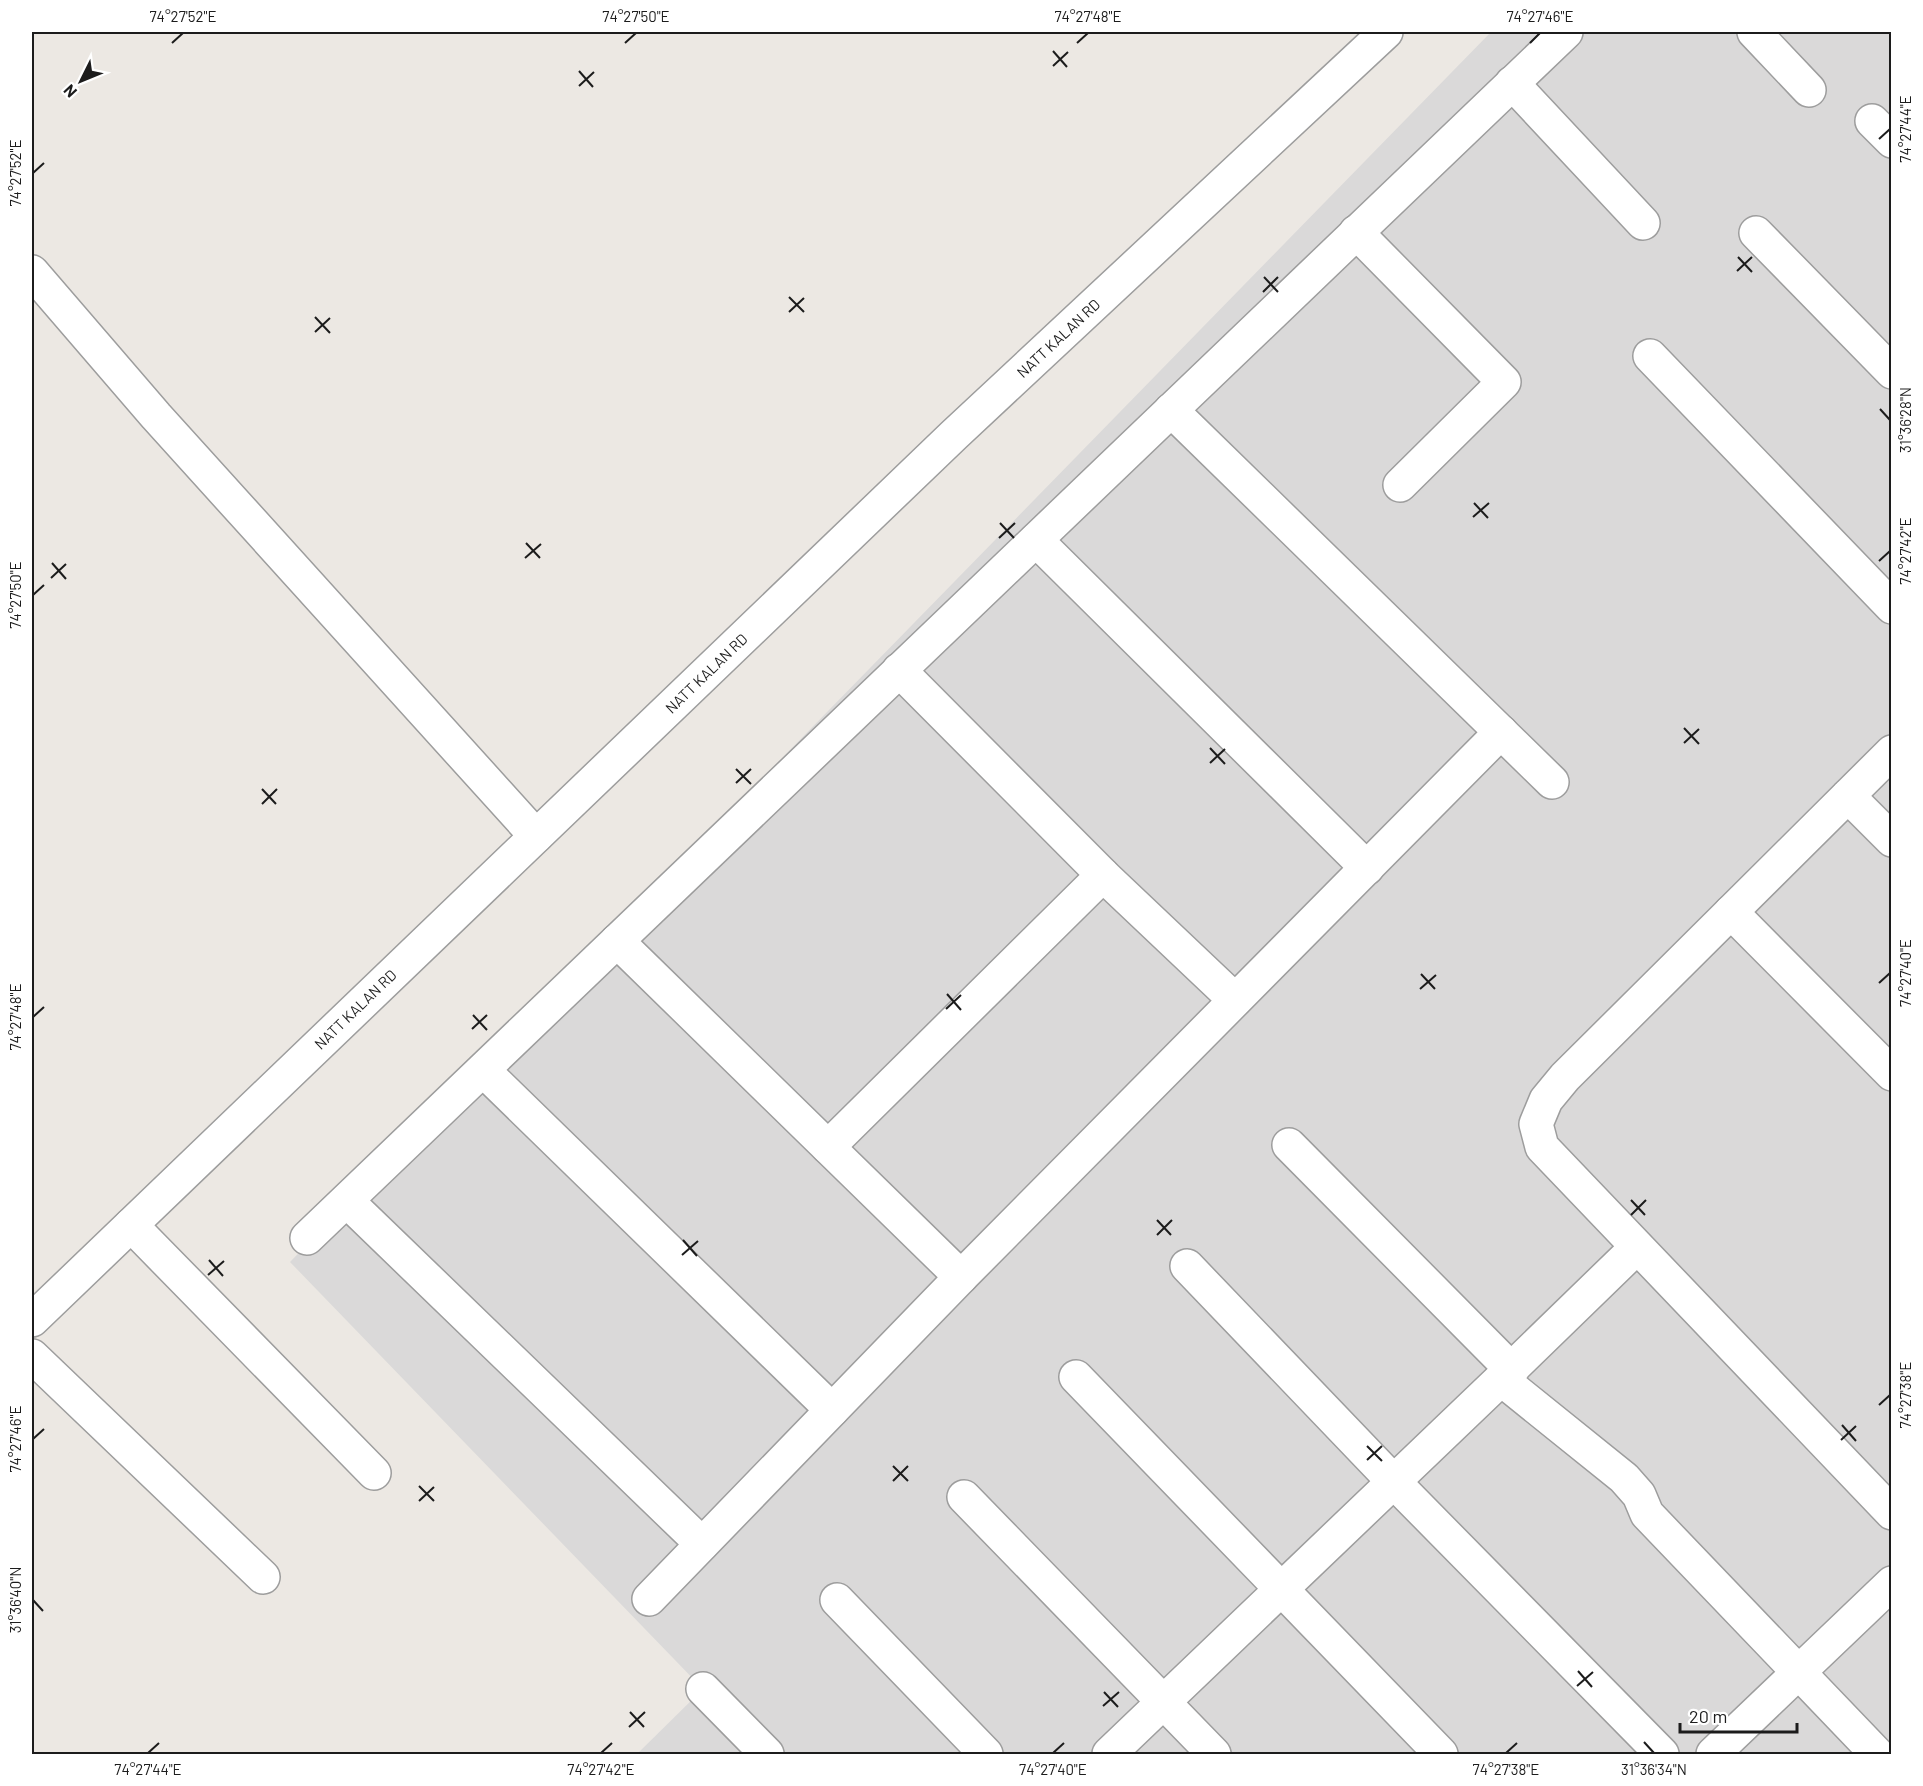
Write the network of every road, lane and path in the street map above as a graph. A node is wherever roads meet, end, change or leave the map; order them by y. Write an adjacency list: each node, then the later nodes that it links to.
1 (1386, 32): 21 (street, NATT KALAN RD)
2 (1566, 32): 4 (street)
3 (1754, 32): 5 (street)
4 (1512, 83): 6 (street); 7 (street)
5 (1809, 90)
6 (1643, 223)
7 (1356, 232): 12 (street); 13 (street)
8 (1756, 233): 11 (street)
9 (32, 272): 21 (street)
10 (1650, 356): 15 (street)
11 (1892, 372)
12 (1171, 410): 14 (street); 17 (street)
13 (1400, 484)
14 (1036, 540): 16 (street); 23 (street)
15 (1892, 607)
16 (899, 670): 24 (street); 26 (street)
17 (1501, 732): 19 (street); 23 (street)
18 (1892, 752): 20 (street)
19 (1552, 782)
20 (1848, 796): 22 (street); 25 (street)
21 (536, 836): 33 (street, NATT KALAN RD)
22 (1892, 840)
23 (1367, 868): 27 (street)
24 (1104, 875): 27 (street); 31 (street)
25 (1731, 912): 29 (street); 35 (street)
26 (617, 941): 28 (street); 31 (street)
27 (1235, 1000): 37 (street)
28 (483, 1070): 32 (street); 42 (street)
29 (1892, 1074)
30 (1289, 1145): 40 (street)
31 (828, 1147): 37 (street)
32 (347, 1200): 34 (street); 47 (street)
33 (131, 1225): 38 (street, NATT KALAN RD); 43 (street)
34 (308, 1238)
35 (1637, 1247): 40 (street); 46 (street)
36 (1188, 1266): 44 (street)
37 (961, 1277): 42 (street)
38 (32, 1320)
39 (32, 1356): 48 (street)
40 (1507, 1375): 44 (street); 53 (street)
41 (1076, 1377): 50 (street)
42 (832, 1410): 47 (street)
43 (374, 1473)
44 (1394, 1482): 50 (street); 61 (street)
45 (964, 1497): 55 (street)
46 (1892, 1513)
47 (702, 1544): 51 (street)
48 (263, 1577)
49 (1892, 1583): 53 (street)
50 (1281, 1590): 55 (street); 60 (street)
51 (649, 1599)
52 (837, 1600): 57 (street)
53 (1798, 1672): 62 (street); 63 (street)
54 (703, 1689): 56 (street)
55 (1163, 1703): 58 (street); 59 (street)
56 (767, 1755)
57 (986, 1755)
58 (1109, 1755)
59 (1214, 1755)
60 (1441, 1755)
61 (1662, 1755)
62 (1713, 1755)
63 (1877, 1755)

